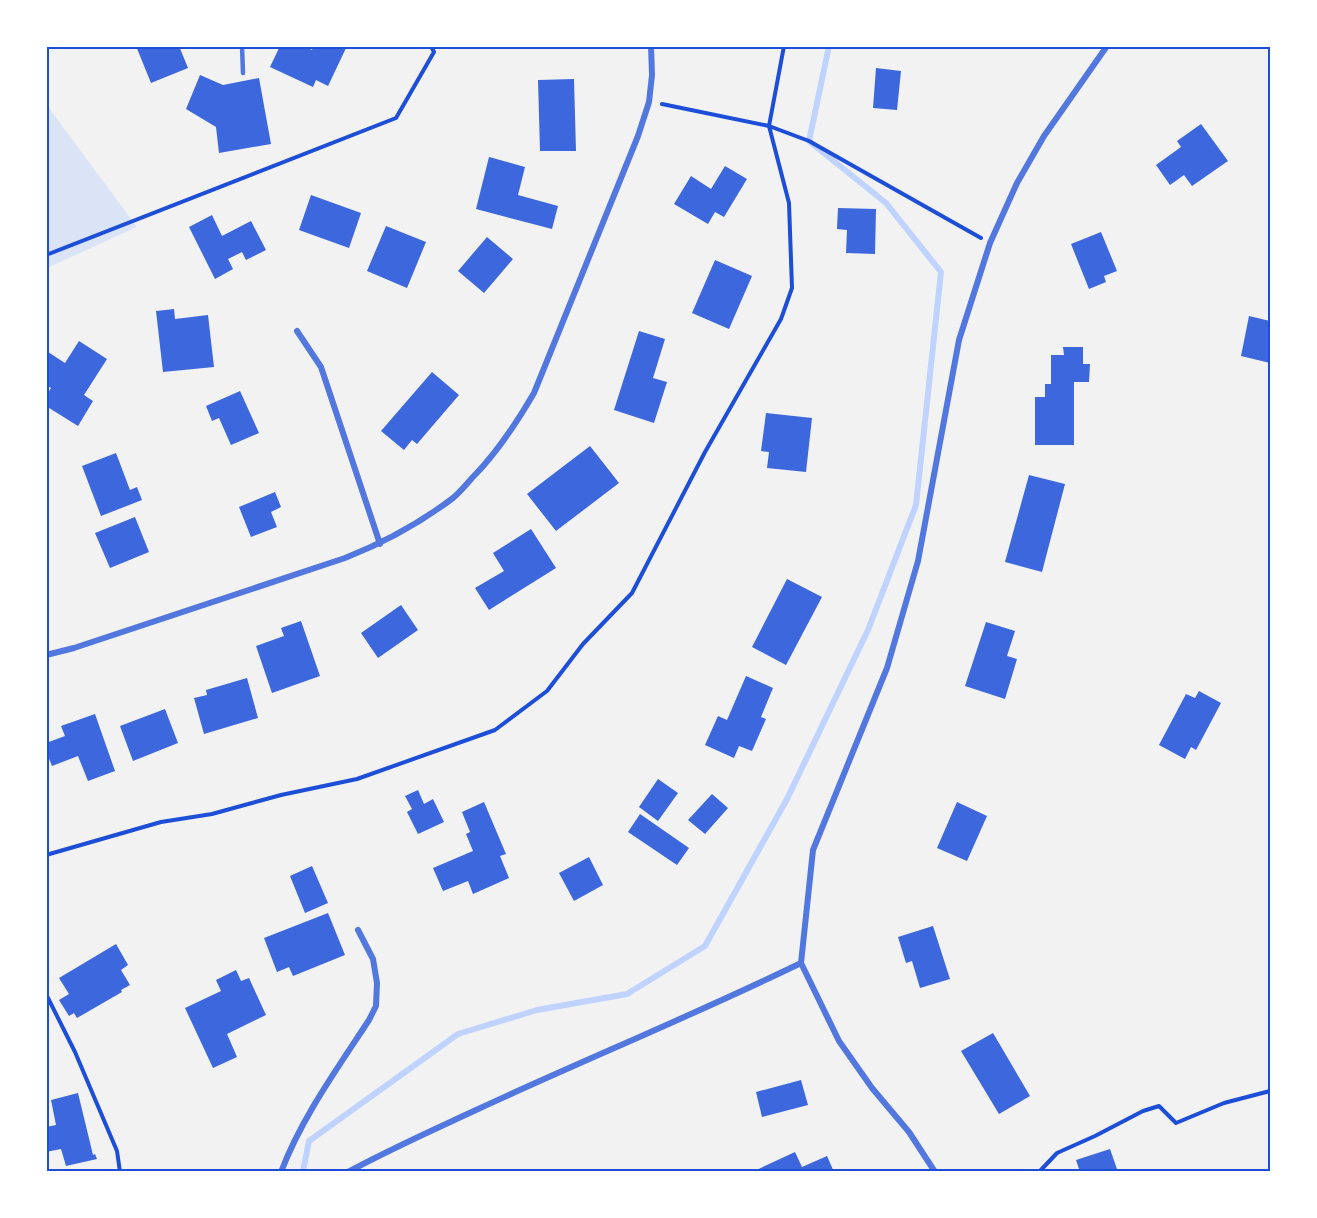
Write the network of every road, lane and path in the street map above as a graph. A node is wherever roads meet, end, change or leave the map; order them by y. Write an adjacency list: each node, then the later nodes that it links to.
1 (242, 46): 6 (lane)
2 (431, 46): 10 (path)
3 (651, 46): 7 (street)
4 (784, 46): 8 (path)
5 (1107, 46): 9 (street)
6 (243, 73)
7 (649, 102): 8 (path); 12 (street)
8 (770, 126): 9 (path); 14 (path)
9 (990, 243): 16 (street)
10 (46, 255)
11 (297, 331): 12 (street)
12 (380, 544): 13 (street)
13 (46, 655)
14 (46, 855)
15 (358, 930): 20 (street)
16 (801, 963): 21 (street); 22 (street)
17 (46, 994): 19 (path)
18 (1270, 1091): 23 (path)
19 (120, 1172)
20 (281, 1172)
21 (348, 1172)
22 (935, 1172)
23 (1039, 1172)

